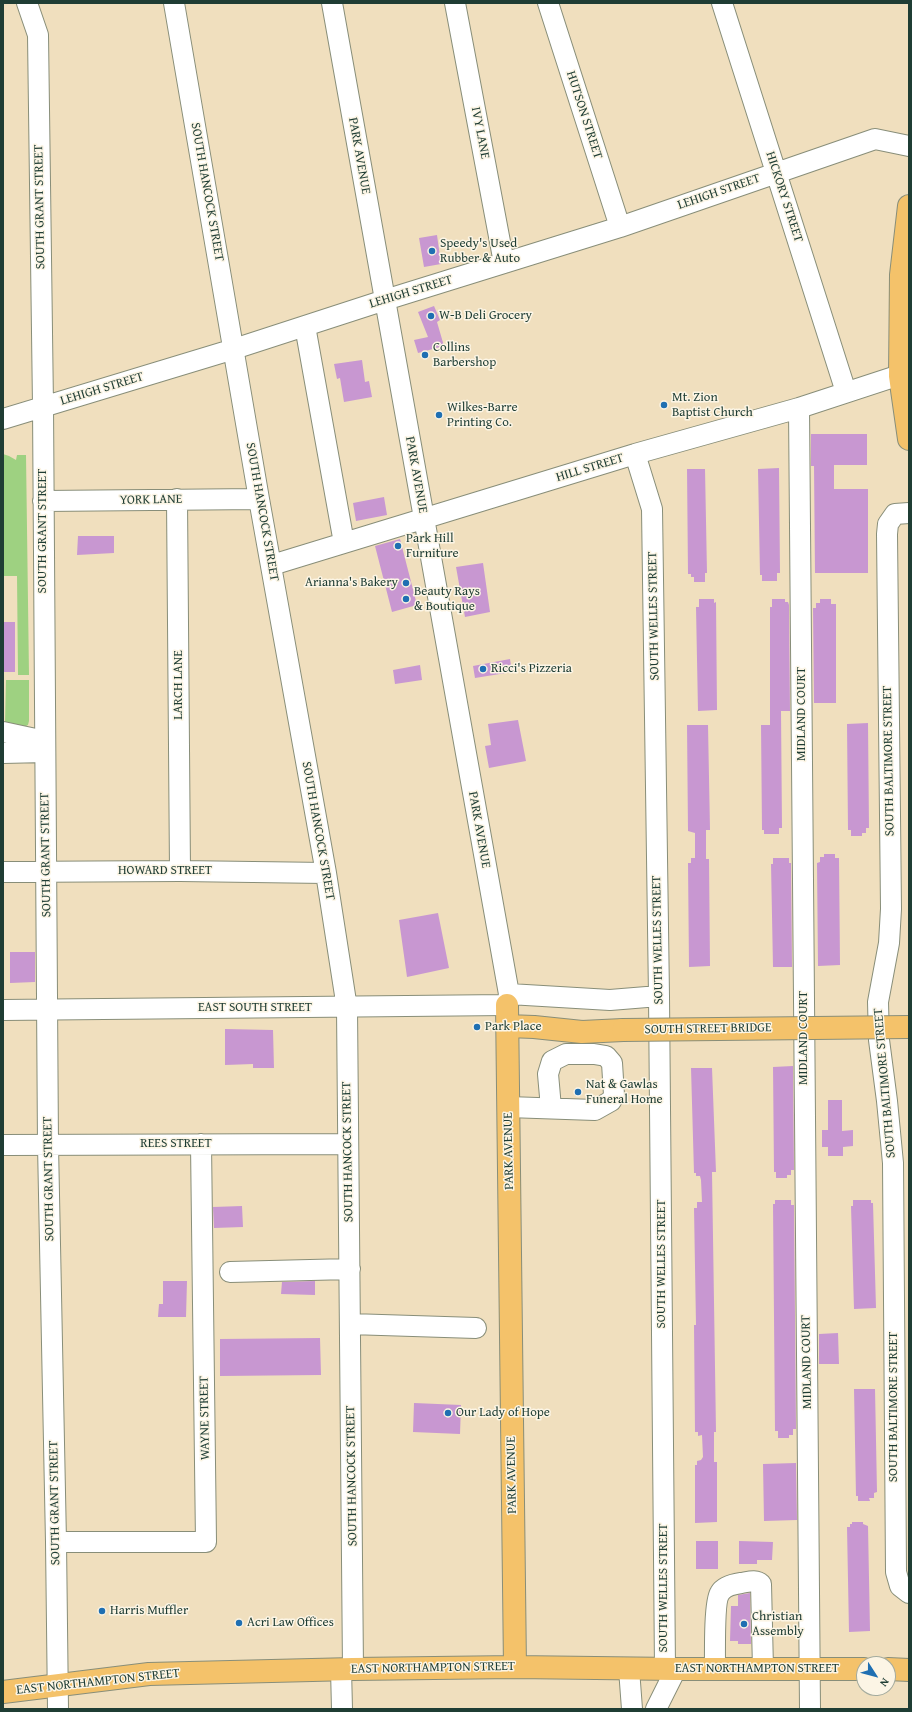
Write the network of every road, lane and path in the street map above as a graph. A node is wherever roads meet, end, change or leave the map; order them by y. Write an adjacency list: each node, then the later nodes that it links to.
1 (28, 3): 17 (street, SOUTH GRANT STREET)
2 (174, 3): 14 (street, SOUTH HANCOCK STREET)
3 (332, 3): 12 (street, PARK AVENUE)
4 (455, 3): 11 (street, IVY LANE)
5 (548, 3): 10 (street, HUTSON STREET)
6 (722, 3): 8 (street, HICKORY STREET)
7 (909, 146): 8 (street, LEHIGH STREET)
8 (776, 172): 10 (street, LEHIGH STREET); 16 (street, HICKORY STREET)
9 (909, 206): 15 (main road)
10 (620, 227): 11 (street, LEHIGH STREET)
11 (504, 263): 12 (street, LEHIGH STREET)
12 (384, 300): 13 (street, LEHIGH STREET); 26 (street, PARK AVENUE)
13 (305, 326): 14 (street, LEHIGH STREET); 27 (street)
14 (234, 349): 17 (street, LEHIGH STREET); 23 (street, SOUTH HANCOCK STREET)
15 (904, 374): 16 (street, HILL STREET); 20 (main road)
16 (846, 392): 18 (street, HILL STREET)
17 (43, 406): 19 (street, LEHIGH STREET); 24 (street, SOUTH GRANT STREET)
18 (799, 408): 21 (street, HILL STREET); 62 (street, MIDLAND COURT)
19 (3, 419)
20 (909, 439)
21 (635, 454): 26 (street, HILL STREET); 36 (street, SOUTH WELLES STREET)
22 (177, 499): 23 (street, YORK LANE); 24 (street, YORK LANE); 32 (street, LARCH LANE)
23 (259, 499): 28 (street, SOUTH HANCOCK STREET)
24 (43, 501): 30 (street, SOUTH GRANT STREET)
25 (909, 513): 48 (street, SOUTH BALTIMORE STREET)
26 (423, 519): 27 (street, HILL STREET); 38 (street, PARK AVENUE)
27 (344, 543): 28 (street, HILL STREET)
28 (272, 565): 35 (street, SOUTH HANCOCK STREET)
29 (3, 732): 30 (street)
30 (45, 746): 31 (street); 34 (street, SOUTH GRANT STREET)
31 (3, 753)
32 (180, 871): 34 (street, HOWARD STREET); 35 (street, HOWARD STREET)
33 (3, 872): 34 (street, HOWARD STREET)
34 (46, 872): 40 (street, SOUTH GRANT STREET)
35 (326, 872): 37 (street, SOUTH HANCOCK STREET)
36 (659, 996): 38 (street, EAST SOUTH STREET); 59 (street, SOUTH WELLES STREET)
37 (347, 1008): 38 (street, EAST SOUTH STREET); 40 (street, EAST SOUTH STREET); 45 (street, SOUTH HANCOCK STREET)
38 (508, 1009): 41 (main road, SOUTH STREET BRIDGE, bridge); 42 (main road, PARK AVENUE)
39 (3, 1010): 40 (street, EAST SOUTH STREET)
40 (48, 1010): 47 (street, SOUTH GRANT STREET)
41 (909, 1027)
42 (508, 1107): 43 (street); 56 (main road, PARK AVENUE)
43 (551, 1108)
44 (201, 1144): 45 (street, REES STREET); 47 (street, REES STREET); 54 (street, WAYNE STREET)
45 (348, 1144): 49 (street, SOUTH HANCOCK STREET)
46 (3, 1145): 47 (street, REES STREET)
47 (48, 1145): 54 (street, SOUTH GRANT STREET)
48 (901, 1164): 53 (street, SOUTH BALTIMORE STREET)
49 (350, 1269): 50 (street); 51 (street, SOUTH HANCOCK STREET)
50 (230, 1272)
51 (350, 1324): 52 (street); 57 (street, SOUTH HANCOCK STREET)
52 (476, 1328)
53 (902, 1479): 55 (street, SOUTH BALTIMORE STREET)
54 (56, 1542): 66 (street, SOUTH GRANT STREET)
55 (909, 1593)
56 (515, 1667): 57 (main road, EAST NORTHAMPTON STREET); 58 (main road, EAST NORTHAMPTON STREET)
57 (347, 1669): 66 (main road, EAST NORTHAMPTON STREET); 69 (street, SOUTH HANCOCK STREET)
58 (629, 1669): 59 (main road, EAST NORTHAMPTON STREET); 70 (street)
59 (670, 1669): 60 (main road, EAST NORTHAMPTON STREET); 71 (street)
60 (716, 1669): 61 (main road, EAST NORTHAMPTON STREET); 61 (street)
61 (763, 1669): 62 (main road, EAST NORTHAMPTON STREET)
62 (810, 1669): 63 (main road, EAST NORTHAMPTON STREET); 72 (street, MIDLAND COURT)
63 (856, 1669)
64 (896, 1669): 65 (main road)
65 (909, 1670)
66 (58, 1685): 67 (main road, EAST NORTHAMPTON STREET); 68 (street, SOUTH GRANT STREET)
67 (3, 1692)
68 (58, 1709)
69 (342, 1709)
70 (632, 1709)
71 (656, 1709)
72 (810, 1709)

